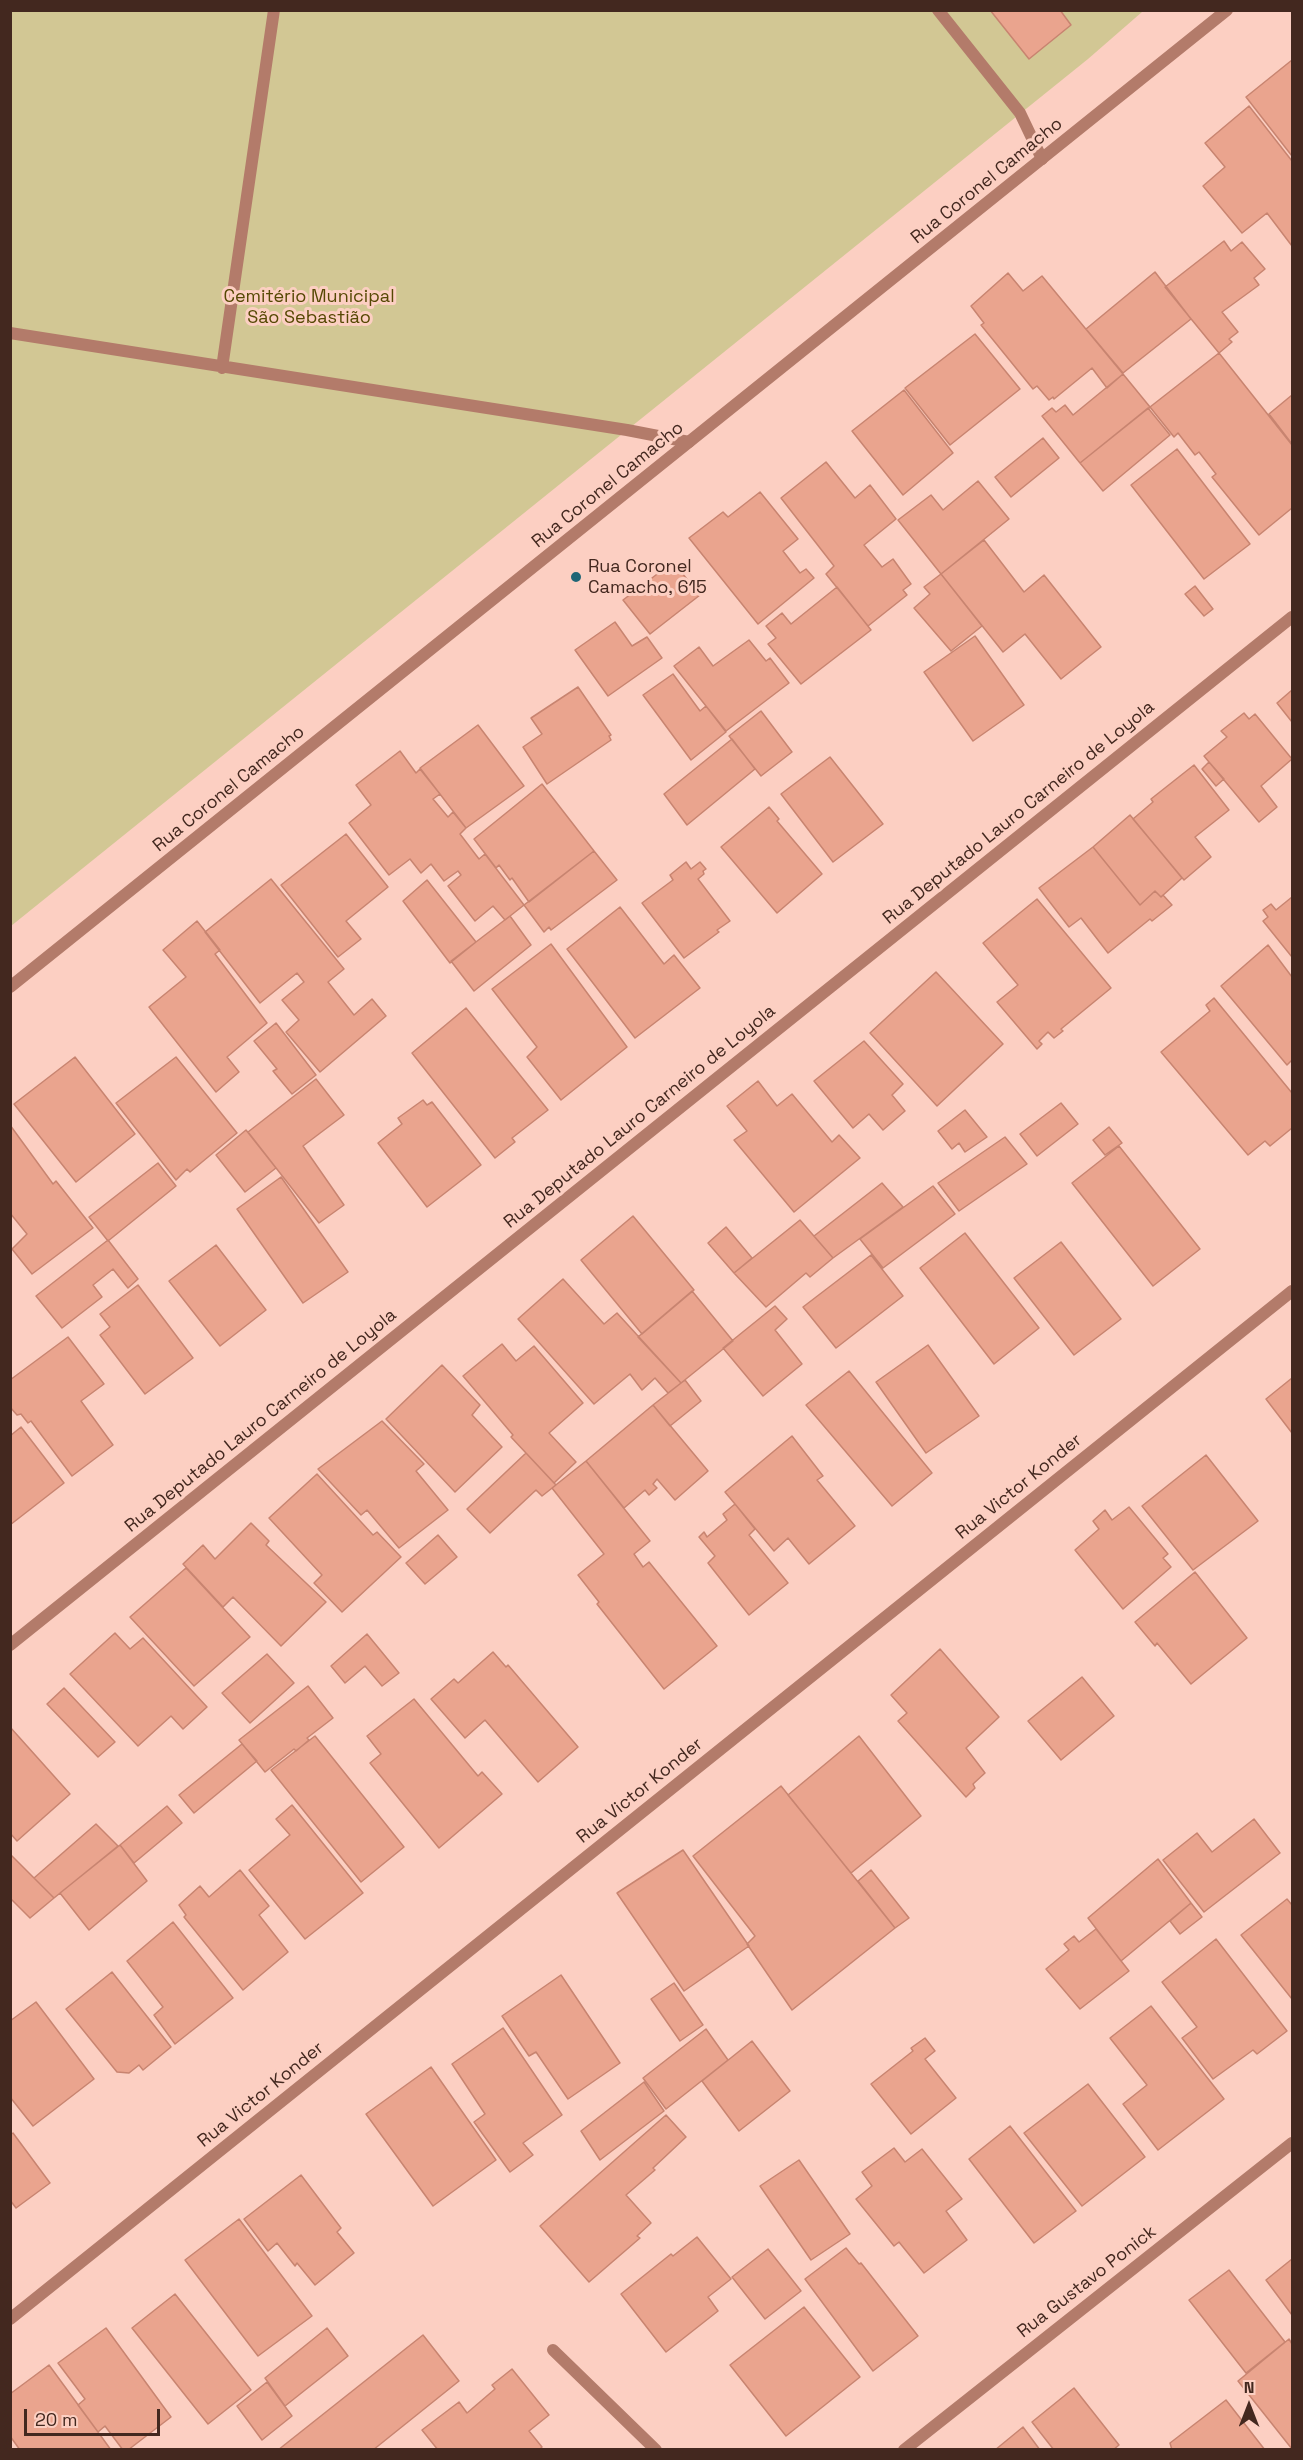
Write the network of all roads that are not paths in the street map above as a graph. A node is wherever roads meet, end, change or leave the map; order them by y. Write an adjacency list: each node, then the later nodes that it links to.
1 (274, 10): 6 (street)
2 (938, 10): 4 (street)
3 (1220, 13): 4 (street, Rua Coronel Camacho)
4 (1042, 159): 7 (street, Rua Coronel Camacho)
5 (10, 333): 6 (street)
6 (222, 368): 7 (street)
7 (689, 442): 9 (street, Rua Coronel Camacho)
8 (1293, 617): 11 (street, Rua Deputado Lauro Carneiro de Loyola)
9 (10, 987)
10 (1293, 1291): 13 (street, Rua Victor Konder)
11 (10, 1645)
12 (1293, 2143): 16 (street, Rua Gustavo Ponick)
13 (10, 2319)
14 (553, 2350): 15 (street)
15 (656, 2450)
16 (904, 2450)

